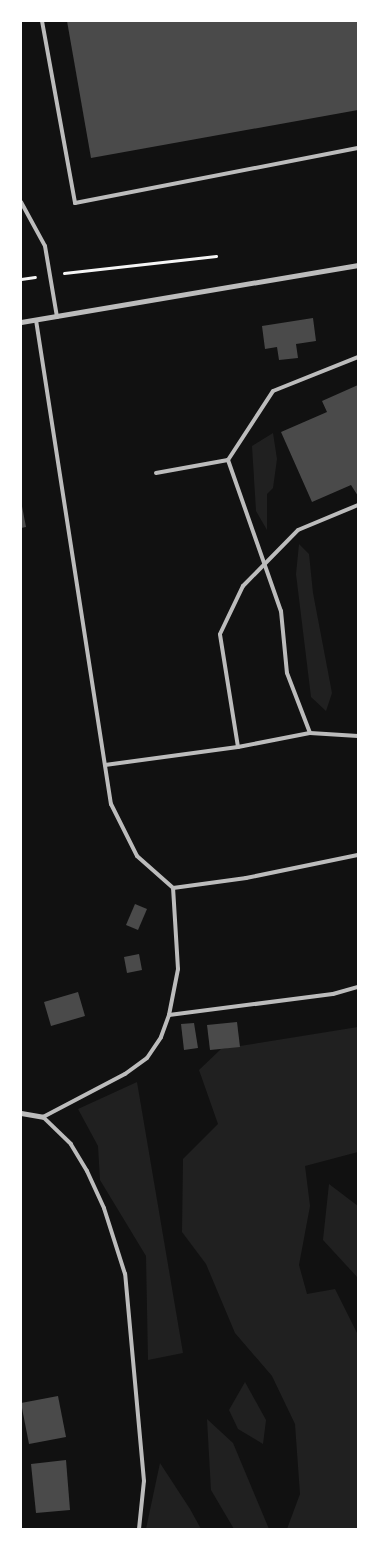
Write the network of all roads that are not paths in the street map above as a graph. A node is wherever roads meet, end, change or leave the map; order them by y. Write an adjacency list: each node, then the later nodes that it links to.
1 (42, 21): 2 (lane)
2 (358, 148)
3 (21, 202): 5 (lane)
4 (358, 265): 5 (street)
5 (57, 317): 6 (street)
6 (36, 320): 7 (street); 16 (lane)
7 (21, 322)
8 (358, 357): 9 (lane)
9 (228, 460): 10 (lane); 12 (lane)
10 (156, 473)
11 (358, 505): 12 (lane)
12 (266, 563): 13 (lane); 15 (lane)
13 (310, 733): 14 (lane); 15 (lane)
14 (358, 736)
15 (238, 747): 16 (lane)
16 (105, 765): 18 (lane)
17 (358, 856): 18 (lane)
18 (173, 888): 20 (lane)
19 (358, 987): 20 (lane)
20 (169, 1015): 22 (lane)
21 (21, 1113): 22 (street)
22 (43, 1117): 23 (lane)
23 (139, 1529)

